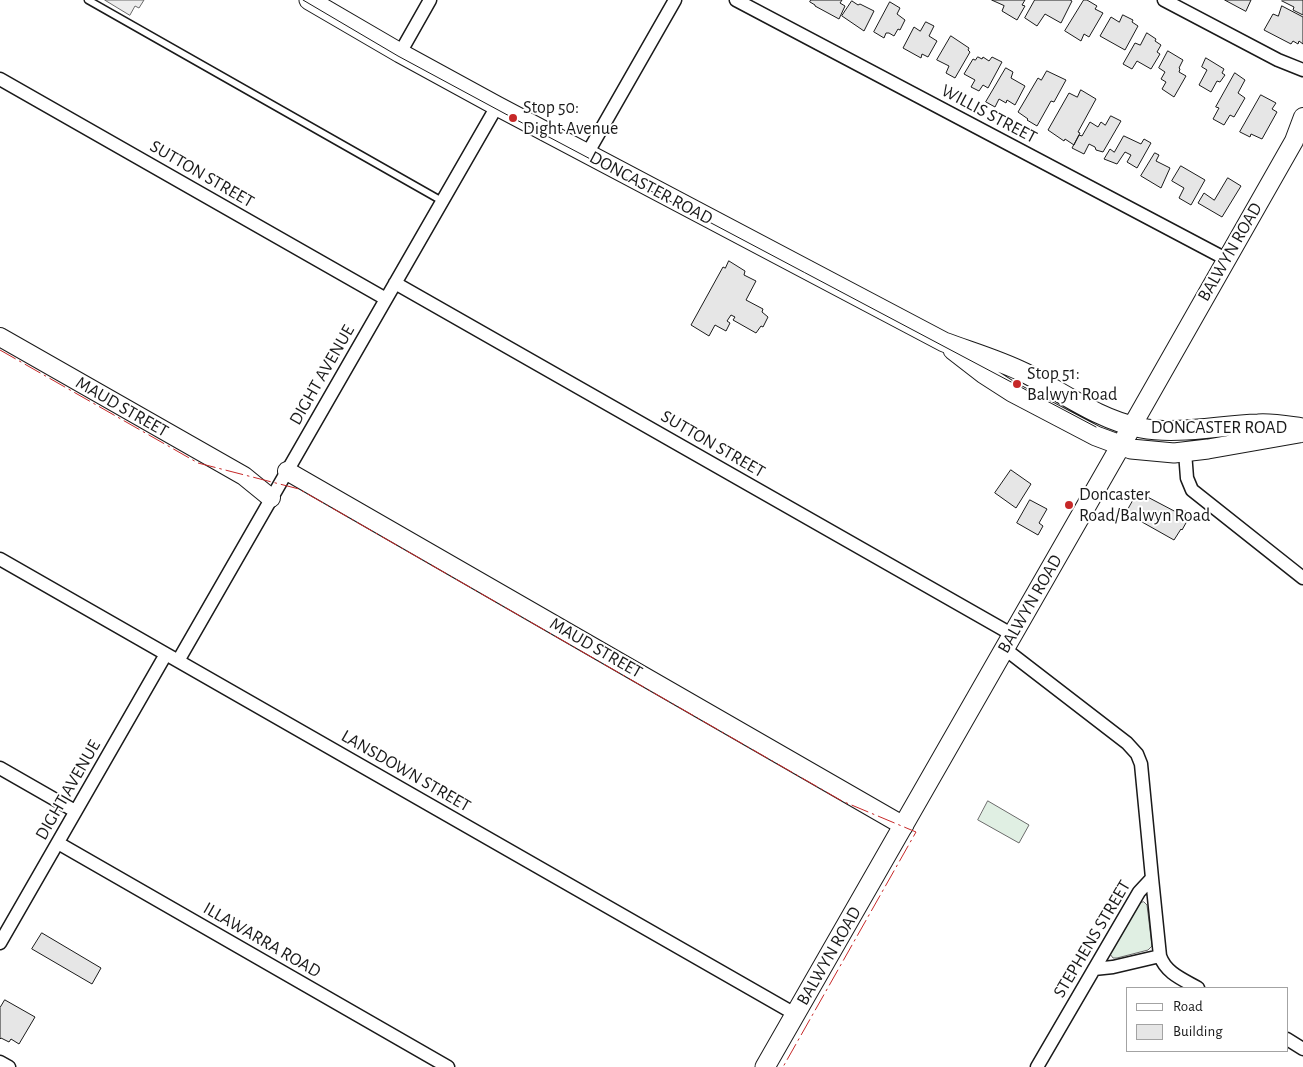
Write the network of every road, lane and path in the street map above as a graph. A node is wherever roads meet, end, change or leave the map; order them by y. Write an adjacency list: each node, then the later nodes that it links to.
1 (88, 0): 16 (lane)
2 (309, 0): 7 (main road, DONCASTER ROAD)
3 (430, 0): 7 (street)
4 (675, 0): 15 (street)
5 (736, 0): 17 (street, WILLIS STREET)
6 (1164, 0): 8 (street)
7 (400, 53): 12 (main road, DONCASTER ROAD)
8 (1278, 60): 9 (street); 10 (street)
9 (1303, 70)
10 (1303, 78)
11 (0, 80): 19 (street, SUTTON STREET)
12 (497, 106): 15 (main road, DONCASTER ROAD); 16 (street, DIGHT AVENUE)
13 (1303, 117): 14 (street, BALWYN ROAD)
14 (1298, 136): 17 (street, BALWYN ROAD)
15 (587, 154): 21 (main road, DONCASTER ROAD)
16 (442, 201): 18 (street, DIGHT AVENUE)
17 (1226, 259): 22 (street, BALWYN ROAD)
18 (395, 283): 19 (street, DIGHT AVENUE); 31 (street, SUTTON STREET)
19 (386, 299): 27 (street, DIGHT AVENUE)
20 (0, 337): 28 (street, MAUD STREET)
21 (944, 342): 22 (main road, DONCASTER ROAD); 25 (main road, DONCASTER ROAD)
22 (1132, 426): 23 (main road, DONCASTER ROAD); 25 (main road, BALWYN ROAD)
23 (1303, 428)
24 (1303, 433): 26 (main road, DONCASTER ROAD)
25 (1121, 446): 26 (main road, DONCASTER ROAD); 31 (main road, BALWYN ROAD)
26 (1185, 452): 30 (street)
27 (287, 471): 28 (street, DIGHT AVENUE); 36 (street, MAUD STREET)
28 (274, 493): 33 (street, DIGHT AVENUE)
29 (0, 559): 32 (street, LANSDOWN STREET)
30 (1303, 578)
31 (1009, 642): 36 (main road, BALWYN ROAD); 38 (street, STEPHENS STREET)
32 (166, 654): 33 (street, LANSDOWN STREET); 35 (street, DIGHT AVENUE)
33 (178, 661): 43 (street, LANSDOWN STREET)
34 (0, 768): 35 (street)
35 (76, 811): 37 (street, DIGHT AVENUE)
36 (904, 826): 43 (main road, BALWYN ROAD)
37 (58, 843): 39 (street, DIGHT AVENUE); 48 (street, ILLAWARRA ROAD)
38 (1152, 878): 40 (street); 41 (street, STEPHENS STREET)
39 (0, 943)
40 (1160, 956): 41 (street); 42 (street)
41 (1094, 969): 50 (street, STEPHENS STREET)
42 (1196, 987)
43 (795, 1014): 49 (main road, BALWYN ROAD)
44 (1288, 1040): 45 (street)
45 (1303, 1049)
46 (0, 1062): 47 (street)
47 (9, 1067)
48 (448, 1067)
49 (765, 1067)
50 (1037, 1067)

